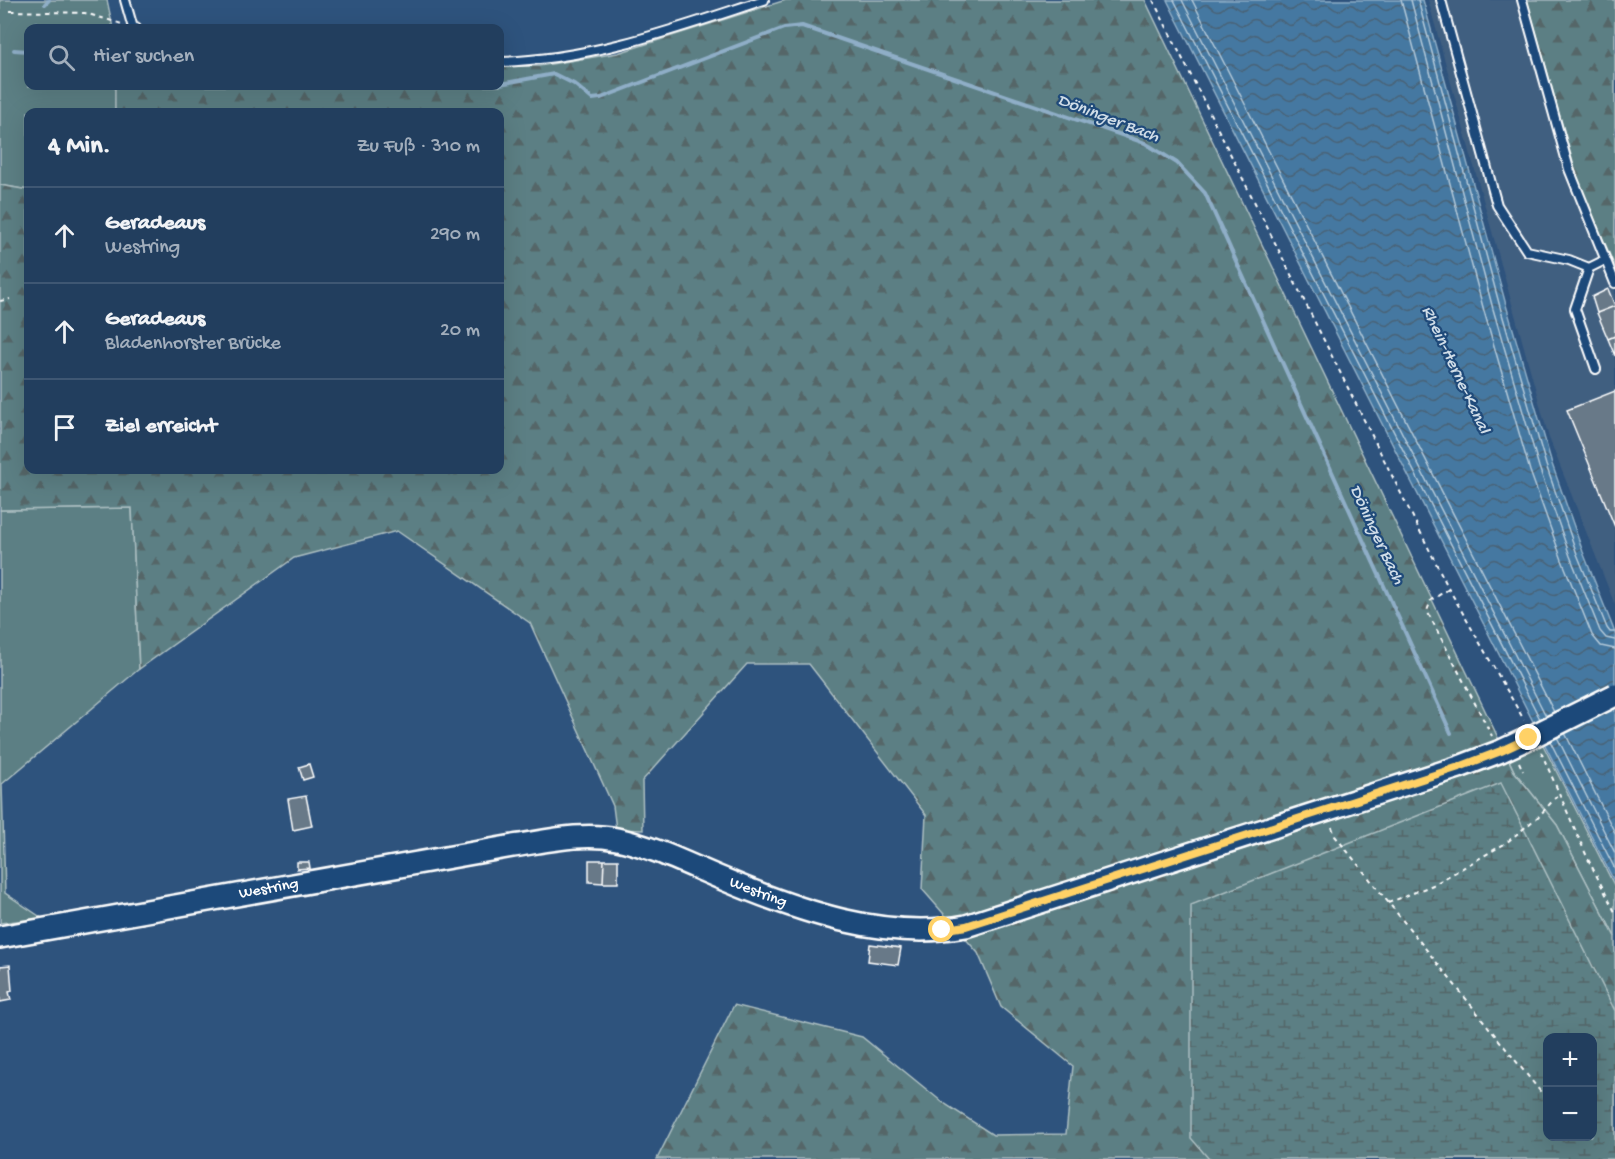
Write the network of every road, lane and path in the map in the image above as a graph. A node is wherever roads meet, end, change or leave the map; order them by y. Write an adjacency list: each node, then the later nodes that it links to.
1 (126, 0): 8 (lane)
2 (764, 0): 9 (lane)
3 (1153, 0): 17 (path)
4 (1441, 0): 11 (lane)
5 (1522, 0): 10 (lane)
6 (10, 10): 7 (path)
7 (122, 24)
8 (134, 24)
9 (504, 62)
10 (1605, 260): 11 (lane); 12 (lane)
11 (1589, 268): 15 (lane)
12 (1615, 283)
13 (10, 298): 14 (path)
14 (0, 301)
15 (1596, 369)
16 (1615, 694): 17 (main road, Westring, bridge)
17 (1509, 753): 18 (path); 20 (main road, Westring)
18 (1522, 771)
19 (1558, 794): 21 (path)
20 (1327, 809): 21 (path); 22 (main road, Westring)
21 (1388, 903): 23 (path)
22 (0, 937)
23 (1543, 1095)

